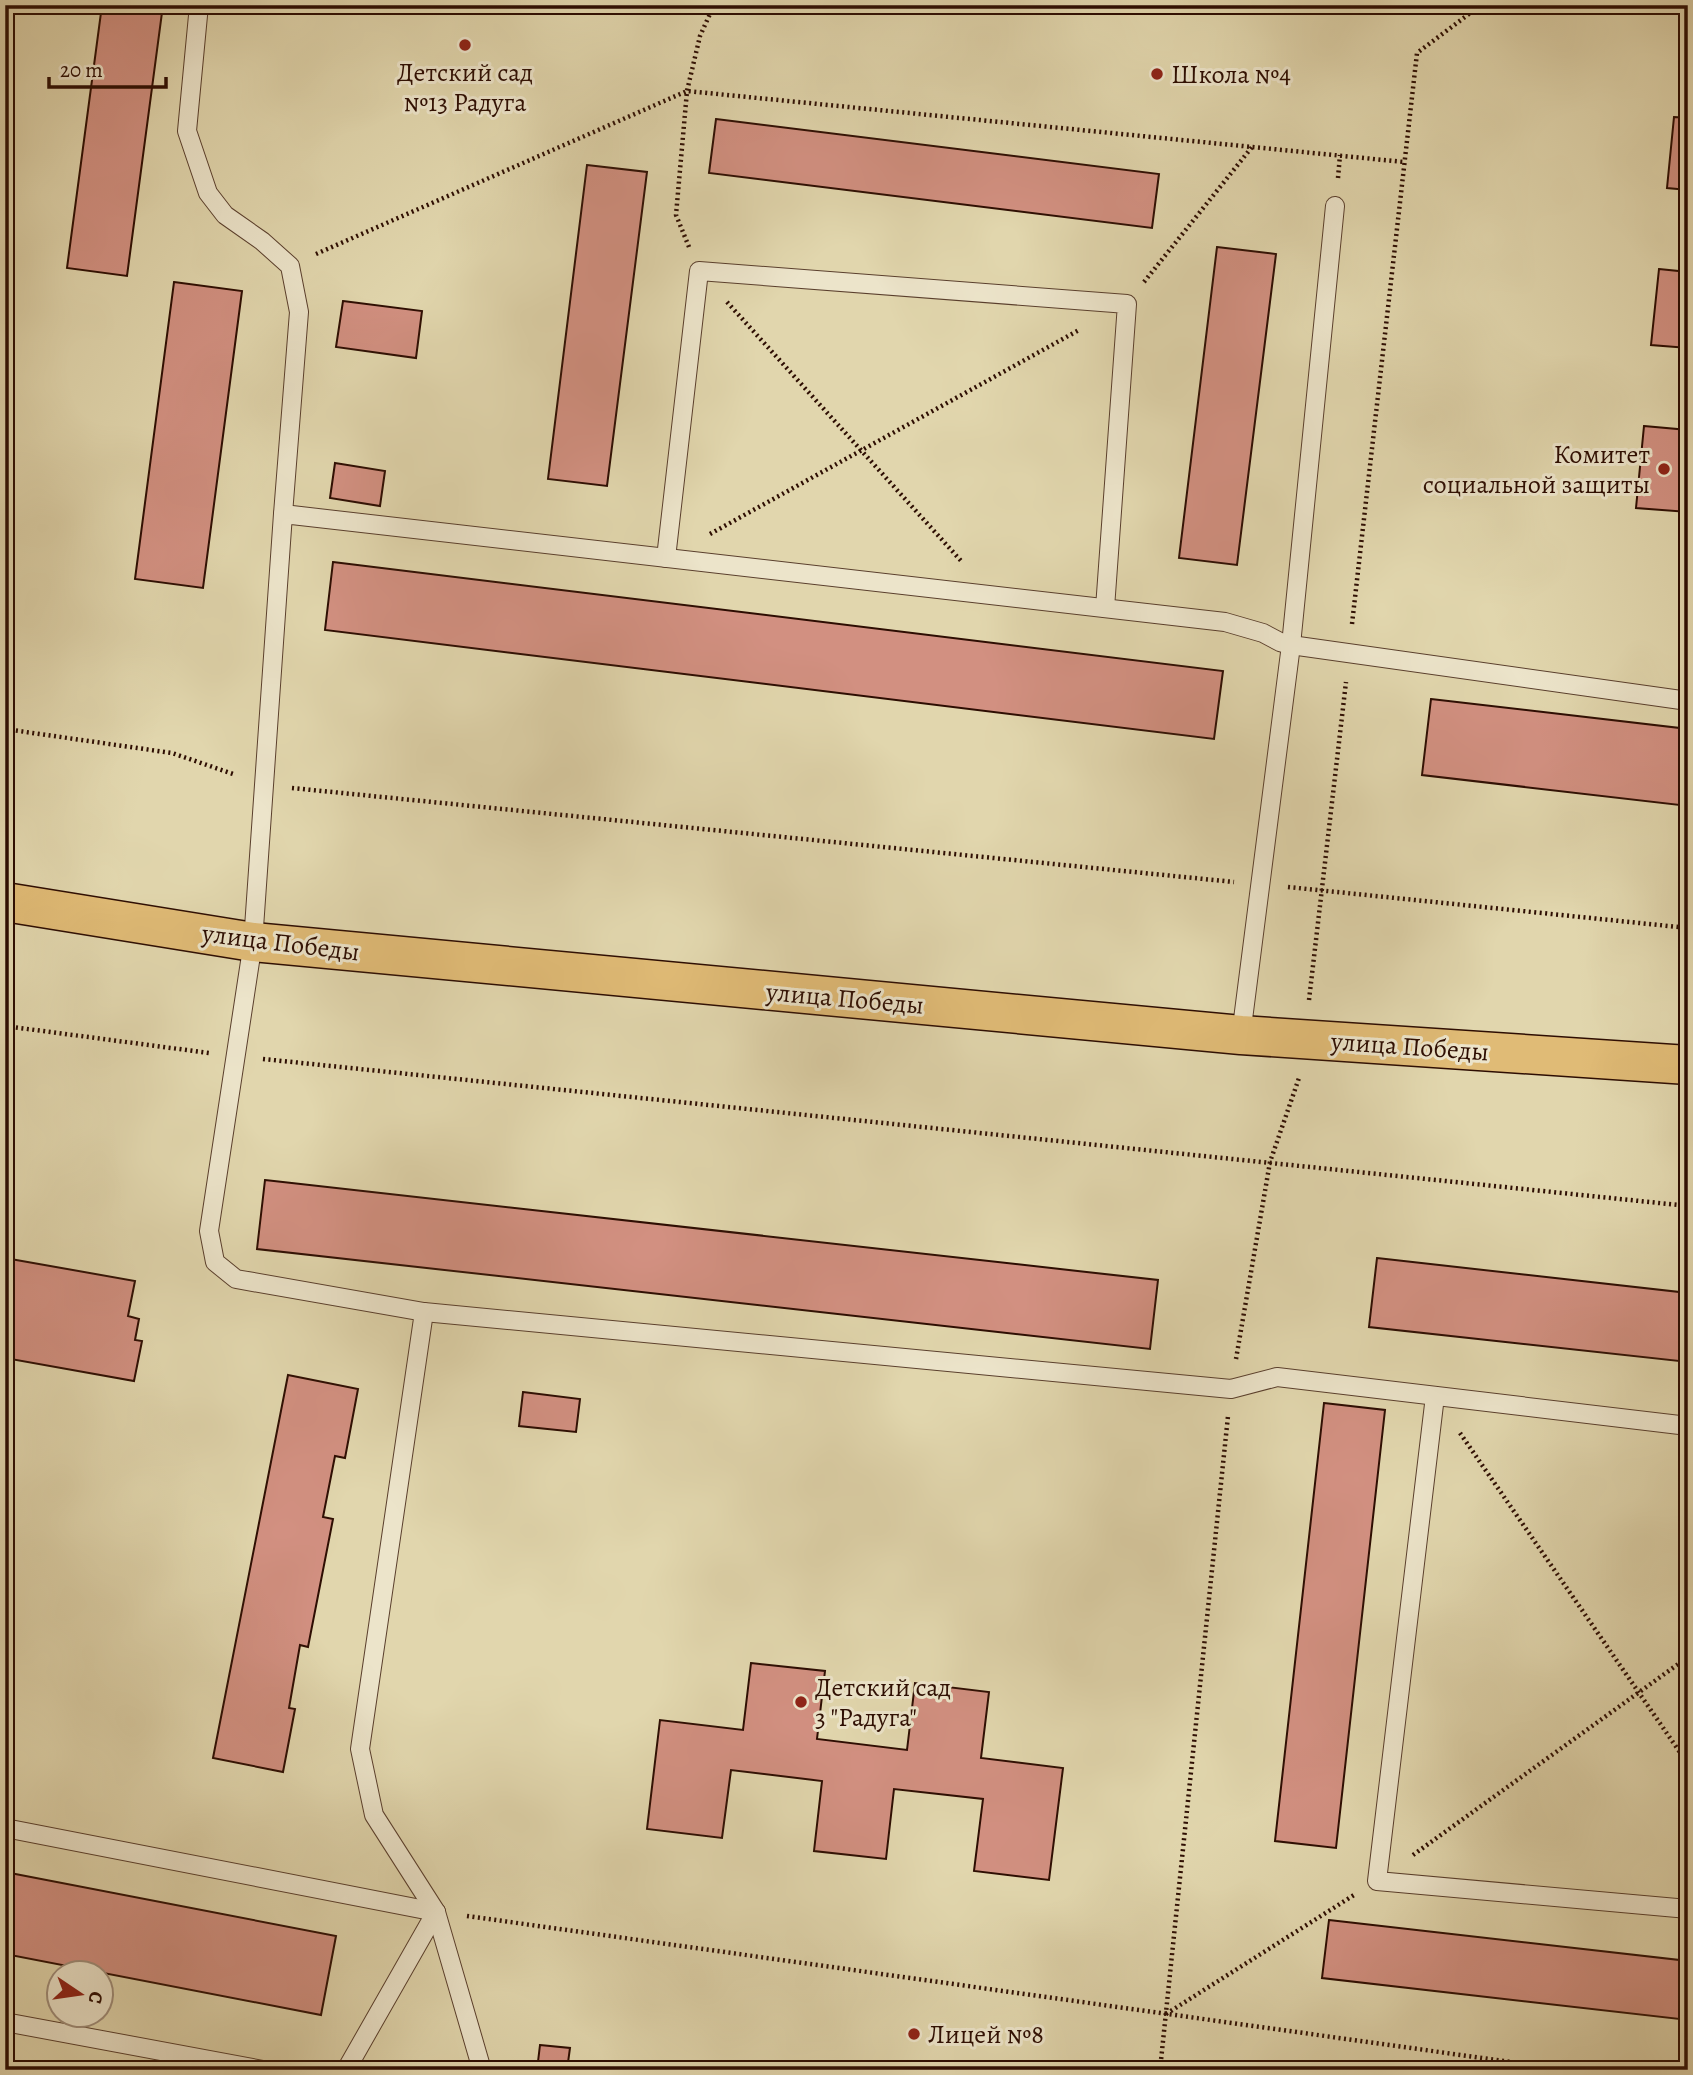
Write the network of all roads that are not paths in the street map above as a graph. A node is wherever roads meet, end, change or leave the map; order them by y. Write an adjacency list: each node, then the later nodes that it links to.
1 (199, 5): 3 (lane)
2 (1335, 206): 6 (lane)
3 (283, 514): 4 (lane); 9 (lane)
4 (666, 558): 5 (lane); 5 (lane)
5 (1105, 608): 6 (lane)
6 (1291, 645): 7 (lane); 10 (lane)
7 (1688, 701)
8 (5, 902): 9 (main road, улица Победы)
9 (253, 942): 10 (main road, улица Победы); 12 (lane)
10 (1241, 1035): 11 (main road, улица Победы)
11 (1688, 1065)
12 (424, 1312): 13 (lane); 17 (lane)
13 (1435, 1396): 14 (lane); 16 (lane)
14 (1688, 1426)
15 (5, 1828): 17 (lane)
16 (1688, 1909)
17 (436, 1912): 20 (lane); 21 (lane)
18 (5, 2022): 19 (lane)
19 (263, 2070)
20 (346, 2070)
21 (482, 2070)

